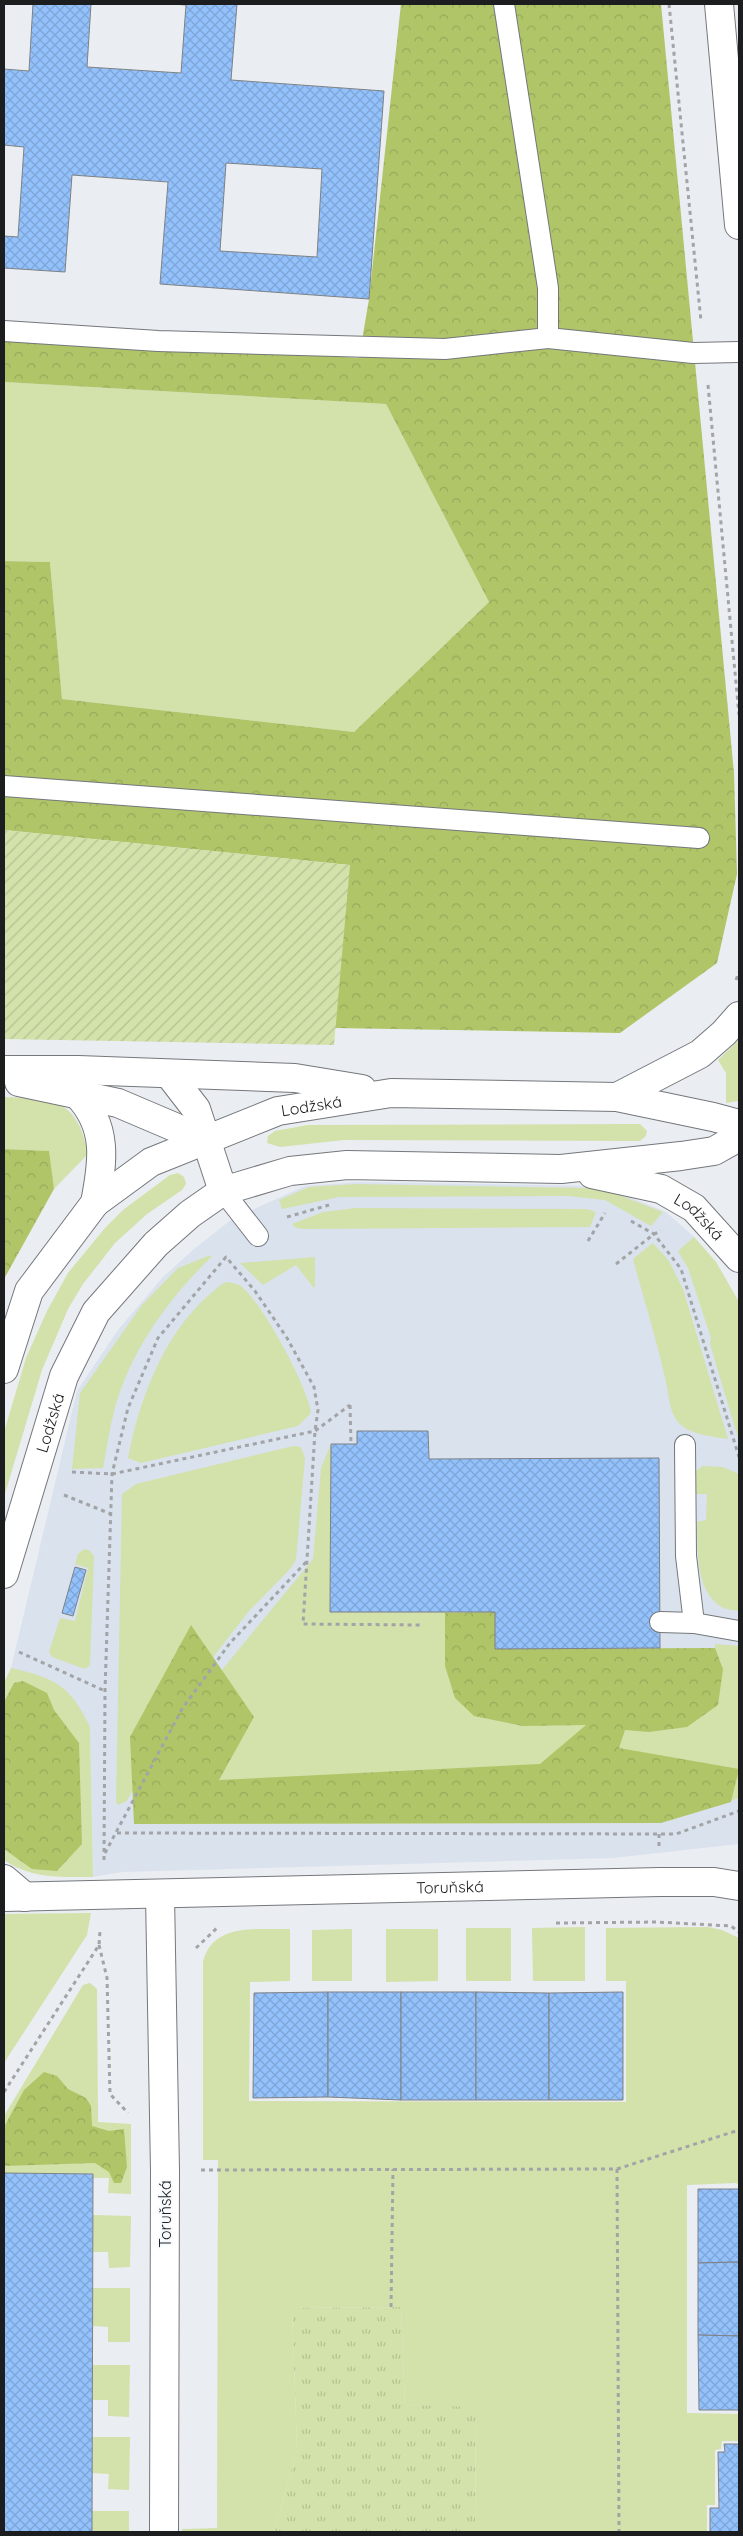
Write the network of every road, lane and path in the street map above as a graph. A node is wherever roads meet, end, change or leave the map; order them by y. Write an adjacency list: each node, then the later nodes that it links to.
1 (504, 4): 6 (lane)
2 (669, 4): 8 (path)
3 (719, 4): 4 (street)
4 (739, 225)
5 (4, 331): 6 (lane)
6 (548, 338): 8 (lane)
7 (739, 352): 8 (lane)
8 (704, 353): 9 (path)
9 (739, 715)
10 (4, 786): 11 (lane)
11 (699, 838)
12 (739, 972): 13 (path)
13 (734, 985)
14 (739, 1016): 20 (street)
15 (4, 1070): 16 (street)
16 (169, 1074): 19 (street); 23 (street)
17 (4, 1080): 18 (street)
18 (76, 1093): 23 (street); 26 (street)
19 (390, 1093): 20 (street, Lodžská); 23 (street, Lodžská)
20 (618, 1097): 21 (street, Lodžská)
21 (739, 1124)
22 (739, 1137): 24 (street, Lodžská)
23 (205, 1140): 25 (street); 26 (street, Lodžská)
24 (561, 1169): 25 (street, Lodžská); 34 (street, Lodžská)
25 (223, 1191): 32 (lane); 43 (street, Lodžská)
26 (95, 1203): 36 (street, Lodžská)
27 (337, 1203): 30 (path)
28 (607, 1208): 33 (path)
29 (623, 1216): 31 (path)
30 (286, 1217)
31 (654, 1234): 35 (path); 40 (path)
32 (258, 1236)
33 (588, 1241)
34 (739, 1258)
35 (616, 1264)
36 (4, 1369)
37 (315, 1431): 38 (path); 41 (path); 41 (path); 42 (path)
38 (351, 1444)
39 (685, 1445): 45 (lane)
40 (739, 1457)
41 (112, 1474): 49 (path)
42 (308, 1560): 46 (path); 51 (path)
43 (4, 1574)
44 (660, 1622): 45 (lane)
45 (694, 1624): 47 (lane)
46 (420, 1625)
47 (739, 1630)
48 (19, 1652): 49 (path)
49 (104, 1691): 52 (path)
50 (739, 1811): 51 (path)
51 (116, 1833): 52 (path)
52 (104, 1854): 56 (path)
53 (4, 1879): 57 (street)
54 (739, 1886): 55 (street, Toruňská)
55 (160, 1895): 56 (street, Toruňská); 66 (street, Toruňská)
56 (103, 1896): 57 (street, Toruňská); 62 (path)
57 (14, 1897)
58 (551, 1922): 60 (path)
59 (221, 1923): 61 (path)
60 (739, 1932)
61 (195, 1949)
62 (4, 2092)
63 (739, 2130): 65 (path)
64 (393, 2169): 65 (path); 66 (path); 67 (path)
65 (618, 2169): 69 (path)
66 (165, 2171): 68 (street, Toruňská)
67 (391, 2307)
68 (164, 2532)
69 (619, 2532)

